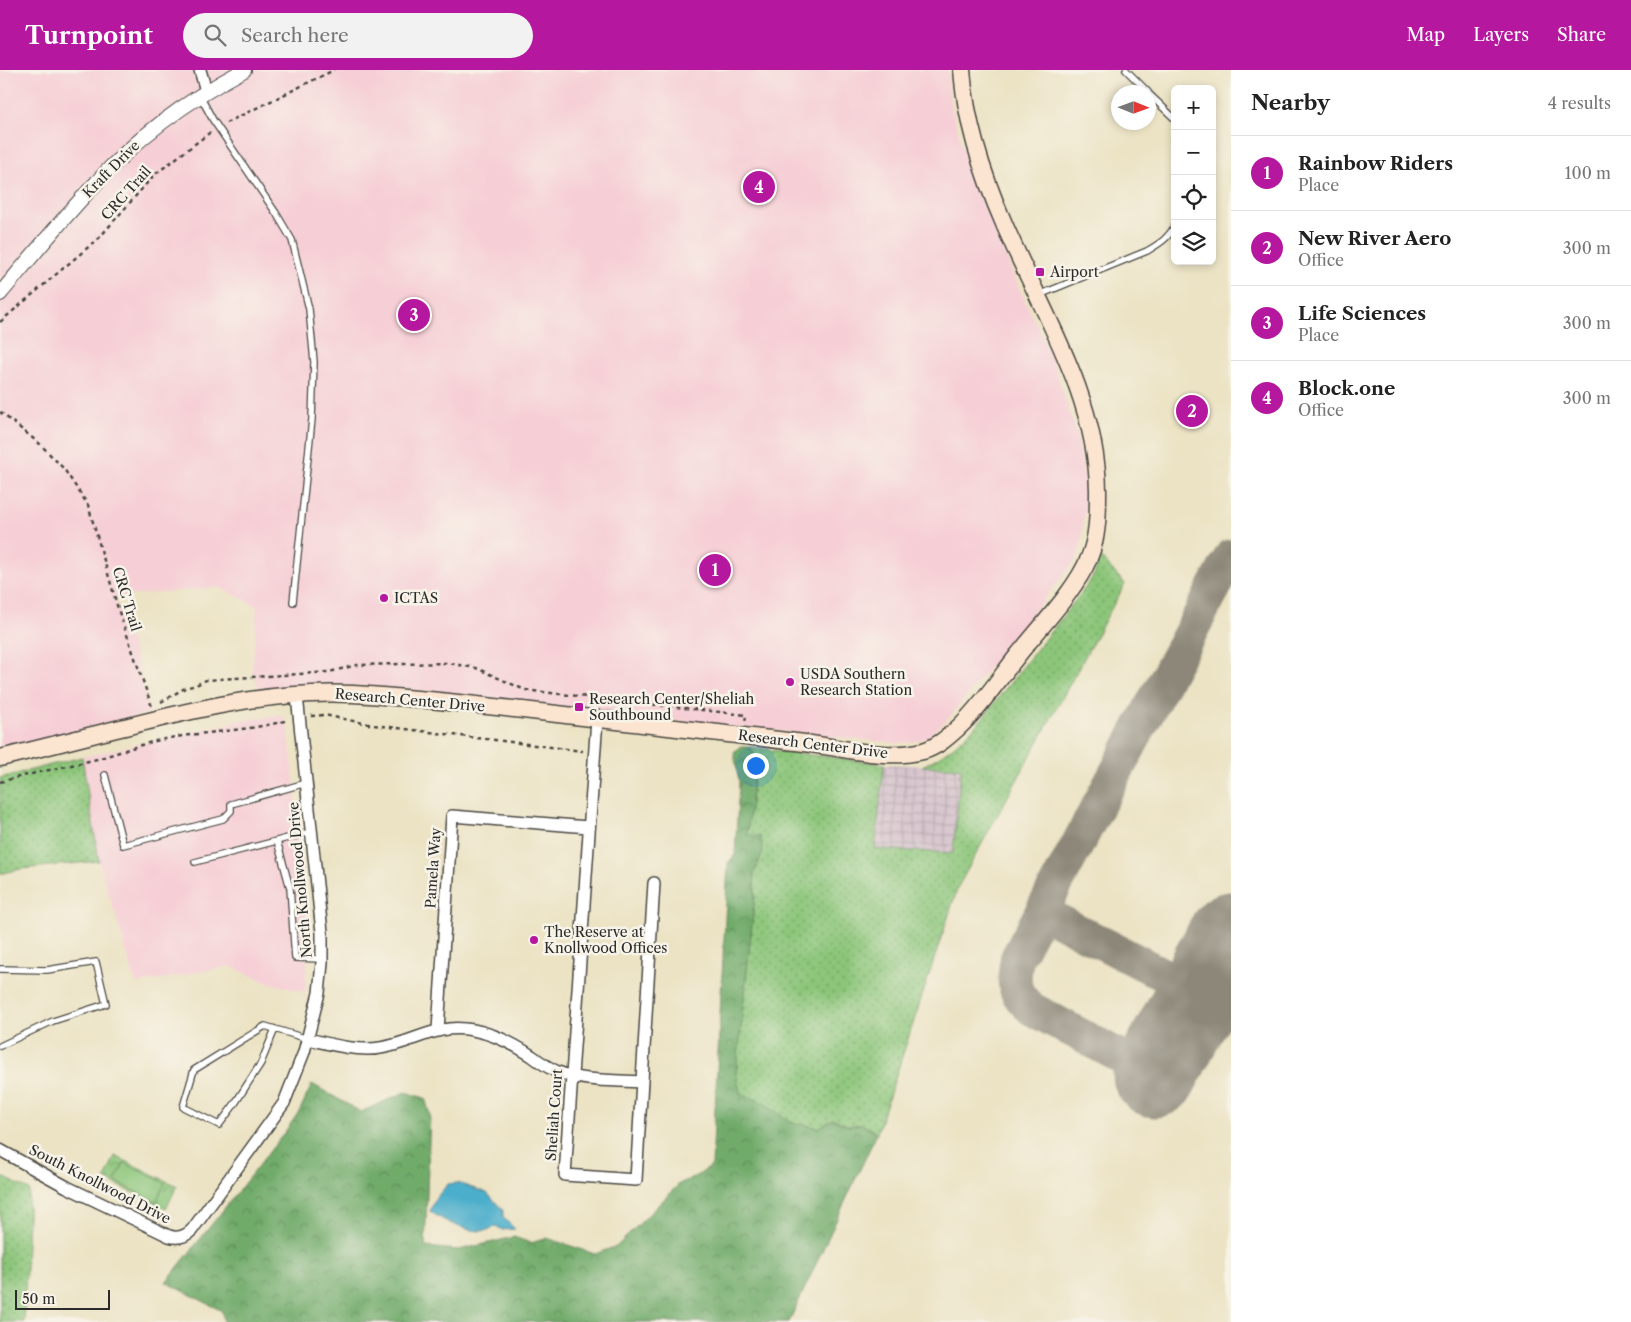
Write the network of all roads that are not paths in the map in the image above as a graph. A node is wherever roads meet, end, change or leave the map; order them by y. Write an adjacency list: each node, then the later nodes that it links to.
1 (200, 70): 6 (street)
2 (244, 70): 6 (street, Kraft Drive)
3 (962, 70): 11 (main road, Research Center Drive)
4 (1126, 70): 5 (lane)
5 (1140, 85)
6 (203, 93): 10 (street, Kraft Drive); 12 (lane)
7 (1156, 101): 8 (lane)
8 (1171, 115)
9 (1171, 230): 11 (lane)
10 (0, 294)
11 (1038, 295): 14 (main road, Research Center Drive)
12 (293, 602)
13 (297, 696): 14 (main road, Research Center Drive); 15 (main road, Research Center Drive); 17 (street, North Knollwood Drive)
14 (597, 719): 18 (street, Sheliah Court)
15 (0, 758)
16 (105, 774): 17 (lane)
17 (306, 784): 19 (street, North Knollwood Drive)
18 (588, 827): 26 (street, Pamela Way); 29 (street, Sheliah Court)
19 (311, 832): 20 (lane); 23 (street, North Knollwood Drive)
20 (277, 841): 21 (lane); 23 (lane)
21 (195, 862)
22 (654, 884): 30 (street, Sheliah Court)
23 (322, 959): 27 (street, North Knollwood Drive)
24 (0, 969): 28 (lane)
25 (275, 1029): 25 (lane); 27 (lane)
26 (438, 1030): 27 (street); 29 (street)
27 (308, 1039): 32 (street, North Knollwood Drive)
28 (0, 1046)
29 (571, 1076): 30 (street); 30 (street, Sheliah Court)
30 (641, 1082)
31 (0, 1150): 32 (street, South Knollwood Drive)
32 (188, 1234)

